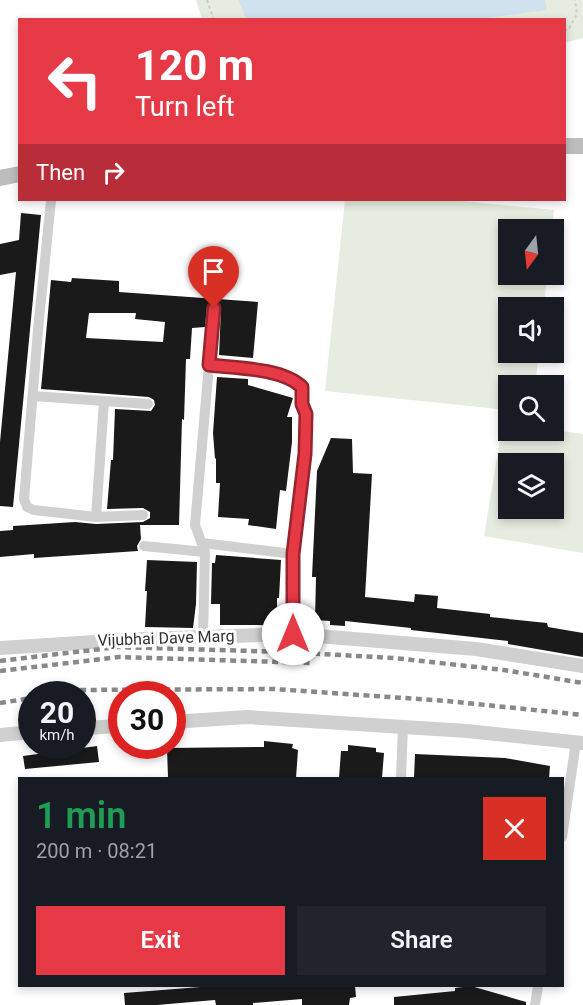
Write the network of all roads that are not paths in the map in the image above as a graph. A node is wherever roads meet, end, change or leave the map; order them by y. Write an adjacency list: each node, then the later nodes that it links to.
1 (566, 146): 2 (main road)
2 (583, 146)
3 (566, 153): 4 (main road)
4 (583, 154)
5 (18, 174): 6 (main road)
6 (0, 178)
7 (18, 185): 8 (main road)
8 (0, 189)
9 (51, 201): 12 (street)
10 (214, 308): 11 (street)
11 (209, 365): 18 (street); 19 (street)
12 (33, 396): 13 (street); 16 (street)
13 (104, 401): 14 (street); 16 (street)
14 (148, 404)
15 (143, 515): 16 (street)
16 (96, 517)
17 (144, 546): 18 (street)
18 (203, 547): 19 (street); 21 (street)
19 (293, 554): 20 (street)
20 (293, 634): 21 (street, Vijubhai Dave Marg); 23 (street, Vijubhai Dave Marg)
21 (203, 636): 22 (street, Vijubhai Dave Marg)
22 (0, 648)
23 (583, 666)
24 (186, 721): 25 (street)
25 (403, 726): 28 (street); 29 (street)
26 (18, 733): 27 (street)
27 (0, 735)
28 (580, 742): 30 (street)
29 (401, 777)
30 (564, 826)
31 (538, 987): 32 (street)
32 (535, 1005)

